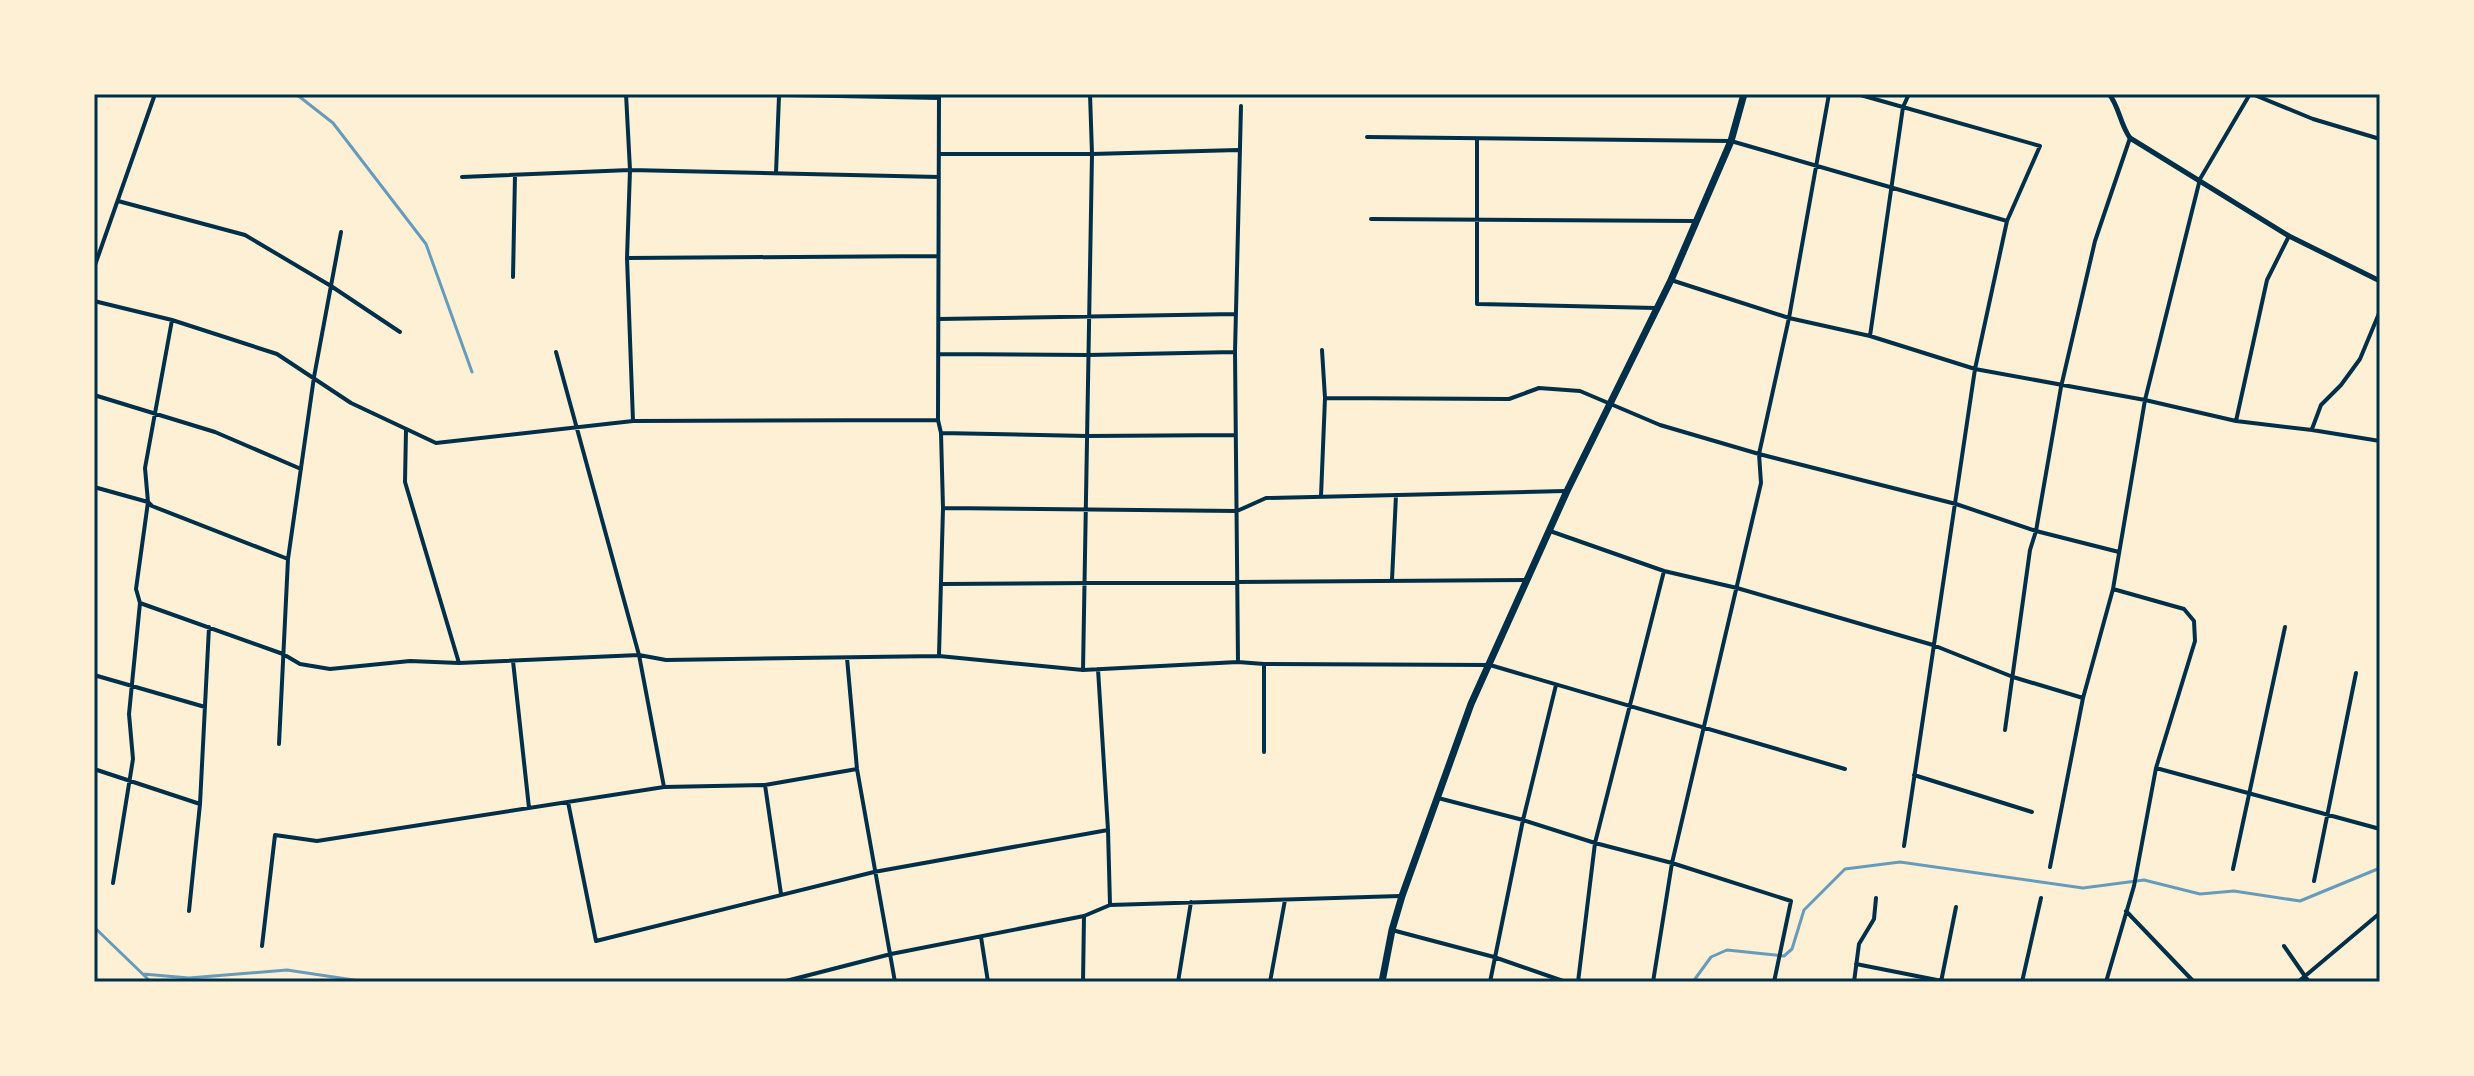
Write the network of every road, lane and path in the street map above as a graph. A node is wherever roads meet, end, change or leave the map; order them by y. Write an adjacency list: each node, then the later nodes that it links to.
1 (155, 94): 31 (street)
2 (626, 94): 24 (street)
3 (731, 94): 11 (street)
4 (1090, 94): 22 (street)
5 (1744, 94): 19 (main road)
6 (1829, 94): 23 (street)
7 (1857, 94): 14 (street)
8 (1909, 94): 14 (street)
9 (2109, 94): 16 (street)
10 (2251, 94): 18 (street); 29 (street)
11 (779, 95): 12 (street); 25 (street)
12 (939, 96): 21 (street)
13 (1241, 106): 20 (street)
14 (1903, 107): 30 (street); 35 (street)
15 (1367, 137): 17 (street)
16 (2130, 138): 29 (street); 62 (street)
17 (1477, 139): 19 (street); 33 (street)
18 (2380, 139)
19 (1731, 141): 23 (street); 34 (main road)
20 (1238, 150): 22 (street); 48 (street)
21 (939, 154): 22 (street); 28 (street)
22 (1092, 154): 49 (street)
23 (1814, 167): 30 (street); 50 (street)
24 (630, 170): 25 (street); 26 (street); 39 (street)
25 (776, 173): 28 (street)
26 (515, 175): 27 (street); 41 (street)
27 (462, 177)
28 (939, 177): 38 (street)
29 (2200, 179): 37 (street); 65 (street)
30 (1892, 189): 35 (street); 54 (street)
31 (118, 201): 40 (street); 44 (street)
32 (1371, 219): 33 (street)
33 (1476, 220): 34 (street); 46 (street)
34 (1698, 221): 42 (main road)
35 (2007, 221): 60 (street)
36 (341, 232): 44 (street)
37 (2289, 236): 43 (street); 70 (street)
38 (938, 256): 39 (street); 51 (street)
39 (627, 258): 69 (street)
40 (94, 268)
41 (513, 277)
42 (1671, 280): 46 (main road); 50 (street)
43 (2380, 281)
44 (331, 286): 53 (street); 61 (street)
45 (94, 301): 52 (street)
46 (1659, 308): 66 (main road)
47 (2380, 311): 73 (street)
48 (1236, 314): 49 (street); 57 (street)
49 (1089, 315): 51 (street); 59 (street)
50 (1789, 318): 54 (street); 78 (street)
51 (938, 319): 58 (street)
52 (172, 320): 61 (street); 67 (street)
53 (400, 332)
54 (1870, 336): 60 (street)
55 (1322, 350): 64 (street)
56 (556, 352): 71 (street)
57 (1235, 352): 59 (street); 75 (street)
58 (938, 354): 59 (street); 68 (street)
59 (1088, 355): 76 (street)
60 (1975, 369): 62 (street); 85 (street)
61 (314, 377): 72 (street); 79 (street)
62 (2061, 387): 65 (street); 90 (street)
63 (94, 395): 67 (street)
64 (1325, 398): 66 (street); 83 (street)
65 (2145, 400): 70 (street); 91 (street)
66 (1612, 403): 78 (street); 81 (main road)
67 (155, 415): 79 (street); 84 (street)
68 (938, 420): 69 (street); 74 (street)
69 (633, 421): 71 (street)
70 (2236, 421): 73 (street)
71 (579, 427): 72 (street); 106 (street)
72 (406, 430): 111 (street)
73 (2312, 430): 77 (street)
74 (941, 433): 76 (street); 86 (street)
75 (1236, 435): 76 (street); 88 (street)
76 (1087, 436): 87 (street)
77 (2380, 441)
78 (1759, 454): 85 (street); 99 (street)
79 (301, 469): 92 (street)
80 (94, 487): 84 (street)
81 (1567, 491): 82 (street); 89 (main road)
82 (1396, 495): 83 (street); 95 (street)
83 (1321, 497): 88 (street)
84 (148, 502): 92 (street); 101 (street)
85 (1956, 504): 90 (street); 104 (street)
86 (943, 508): 87 (street); 98 (street)
87 (1086, 510): 88 (street); 96 (street)
88 (1237, 511): 97 (street)
89 (1550, 531): 93 (street); 94 (main road)
90 (2036, 531): 91 (street); 118 (street)
91 (2119, 552): 100 (street)
92 (288, 559): 105 (street)
93 (1664, 571): 99 (street); 123 (street)
94 (1527, 580): 95 (street); 113 (main road)
95 (1392, 581): 97 (street)
96 (1084, 582): 97 (street); 98 (street); 115 (street)
97 (1237, 582): 110 (street)
98 (942, 584): 107 (street)
99 (1737, 588): 104 (street); 124 (street)
100 (2113, 589): 121 (street); 128 (street)
101 (140, 603): 102 (street); 120 (street)
102 (209, 627): 105 (street); 122 (street)
103 (2285, 627): 136 (street)
104 (1933, 645): 118 (street); 132 (street)
105 (283, 654): 111 (street); 126 (street)
106 (639, 655): 108 (street); 109 (street); 135 (street)
107 (939, 656): 108 (street); 115 (street)
108 (847, 658): 130 (street)
109 (513, 661): 111 (street); 140 (street)
110 (1238, 662): 112 (street); 114 (street)
111 (459, 663)
112 (1264, 664): 113 (street); 127 (street)
113 (1490, 665): 119 (street); 137 (main road)
114 (1098, 669): 115 (street); 145 (street)
115 (1083, 670)
116 (2356, 673): 142 (street)
117 (94, 675): 120 (street)
118 (2013, 677): 121 (street); 125 (street)
119 (1556, 685): 123 (street); 143 (street)
120 (131, 686): 122 (street); 133 (street)
121 (2083, 698): 149 (street)
122 (205, 707): 139 (street)
123 (1629, 707): 124 (street); 146 (street)
124 (1703, 728): 131 (street); 148 (street)
125 (2005, 730)
126 (279, 744)
127 (1264, 752)
128 (2156, 768): 136 (street); 163 (street)
129 (94, 769): 133 (street)
130 (857, 769): 134 (street); 151 (street)
131 (1845, 769)
132 (1914, 775): 141 (street); 147 (street)
133 (129, 779): 139 (street); 153 (street)
134 (765, 785): 135 (street); 154 (street)
135 (664, 787): 138 (street)
136 (2249, 793): 142 (street); 150 (street)
137 (1438, 798): 143 (street); 155 (main road)
138 (568, 801): 140 (street); 154 (street)
139 (200, 804): 162 (street)
140 (529, 808): 168 (street)
141 (2032, 812)
142 (2328, 815): 144 (street); 152 (street)
143 (1523, 820): 146 (street); 171 (street)
144 (2380, 829)
145 (1108, 830): 151 (street); 160 (street)
146 (1595, 843): 148 (street); 183 (street)
147 (1904, 846)
148 (1672, 863): 184 (street); 185 (street)
149 (2050, 867)
150 (2233, 869)
151 (874, 872): 154 (street); 170 (street)
152 (2314, 881)
153 (113, 883)
154 (781, 895)
155 (1402, 896): 158 (street); 166 (main road)
156 (1876, 898): 172 (street)
157 (2041, 898): 189 (street)
158 (1285, 900): 159 (street); 179 (street)
159 (1191, 902): 160 (street); 178 (street)
160 (1110, 905): 165 (street)
161 (1956, 907): 187 (street)
162 (189, 911)
163 (2126, 911): 190 (street); 191 (street)
164 (2380, 913): 173 (street)
165 (1084, 916): 167 (street); 177 (street)
166 (1392, 930): 171 (street); 180 (main road)
167 (981, 937): 170 (street); 176 (street)
168 (262, 946)
169 (2284, 946): 173 (street)
170 (891, 954): 174 (street); 175 (street)
171 (1494, 957): 181 (street); 182 (street)
172 (1856, 964): 186 (street); 187 (street)
173 (2304, 976): 192 (street); 193 (street)
174 (782, 982)
175 (895, 982)
176 (988, 982)
177 (1083, 982)
178 (1178, 982)
179 (1270, 982)
180 (1382, 982)
181 (1490, 982)
182 (1566, 982)
183 (1578, 982)
184 (1653, 982)
185 (1774, 982)
186 (1854, 982)
187 (1942, 982): 188 (street)
188 (2000, 982)
189 (2022, 982)
190 (2106, 982)
191 (2194, 982)
192 (2298, 982)
193 (2309, 982)

